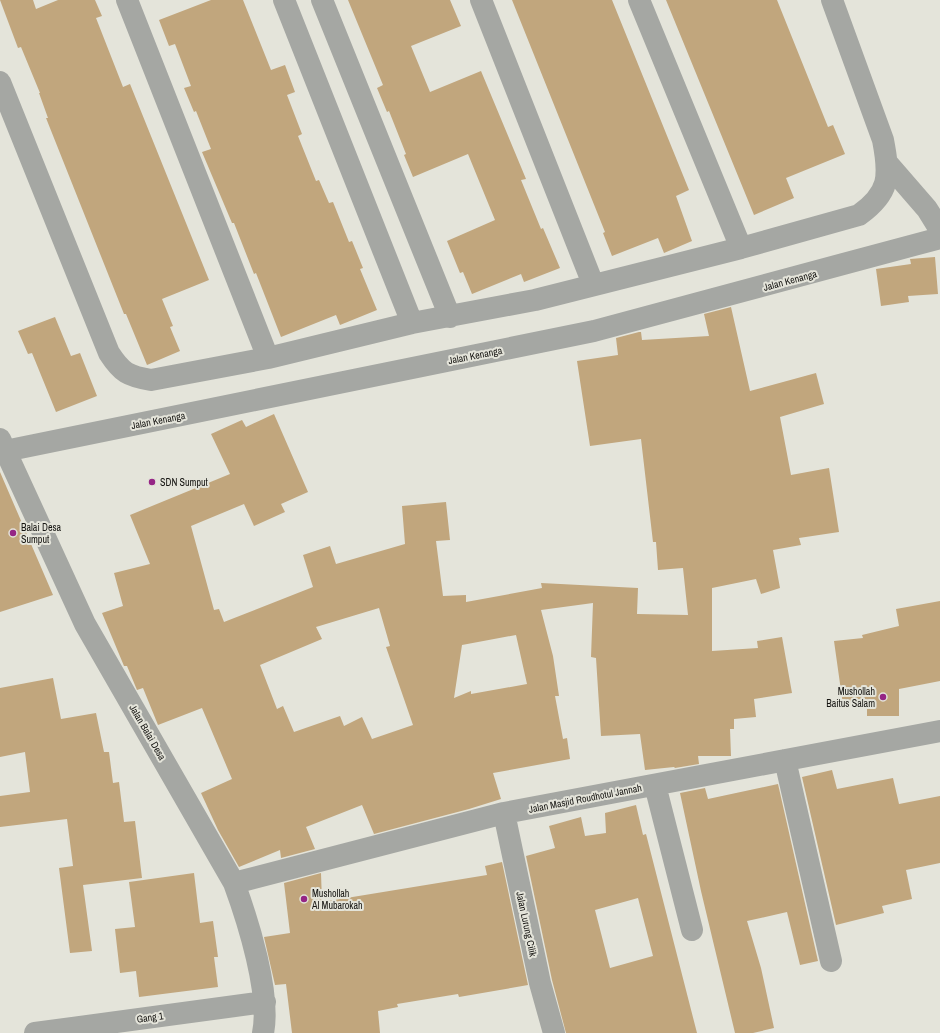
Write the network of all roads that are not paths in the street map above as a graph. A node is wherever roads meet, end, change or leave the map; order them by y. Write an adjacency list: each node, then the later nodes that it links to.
1 (127, 0): 15 (street)
2 (284, 0): 14 (street)
3 (322, 0): 13 (street)
4 (481, 0): 12 (street)
5 (639, 0): 11 (street)
6 (832, 0): 8 (street)
7 (0, 82): 15 (street)
8 (888, 164): 9 (street); 11 (street)
9 (940, 230)
10 (940, 238): 16 (street, Jalan Kenanga)
11 (741, 248): 12 (street)
12 (593, 284): 13 (street)
13 (450, 317): 14 (street)
14 (412, 323): 15 (street)
15 (268, 358)
16 (2, 445): 21 (street, Jalan Balai Desa)
17 (940, 731): 18 (street, Jalan Masjid Roudhotul Jannah)
18 (785, 760): 19 (street, Jalan Masjid Roudhotul Jannah); 23 (street)
19 (655, 784): 20 (street, Jalan Masjid Roudhotul Jannah); 22 (street)
20 (504, 813): 21 (street, Jalan Masjid Roudhotul Jannah); 27 (street, Jalan Lurung Cilik)
21 (234, 883): 24 (street, Jalan Balai Desa)
22 (692, 930)
23 (831, 961)
24 (265, 1002): 25 (street, Gang 1); 26 (street, Jalan Balai Desa)
25 (35, 1033)
26 (264, 1033)
27 (554, 1033)

